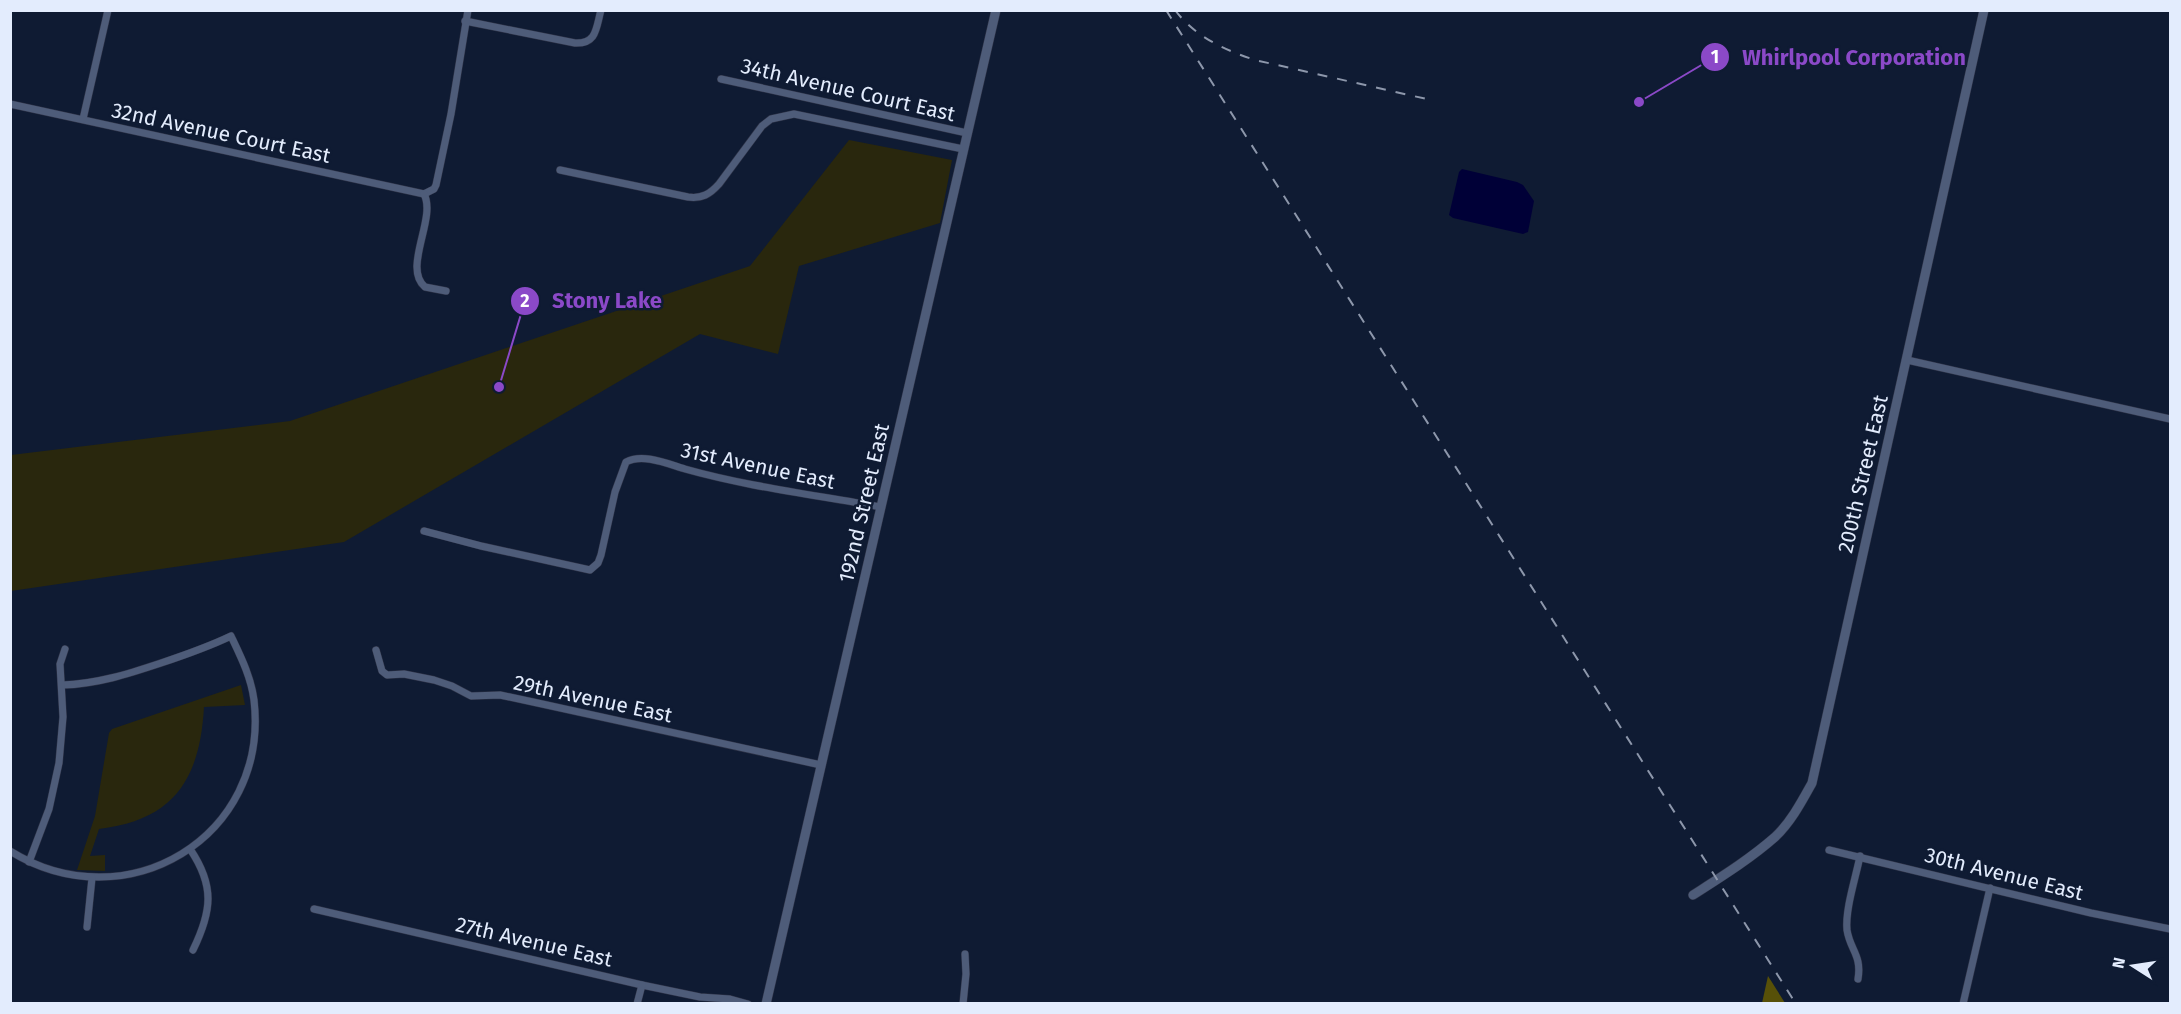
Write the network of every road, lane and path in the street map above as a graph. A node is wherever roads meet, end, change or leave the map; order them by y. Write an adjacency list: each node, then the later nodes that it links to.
1 (108, 10): 9 (street)
2 (468, 10): 6 (street)
3 (601, 10): 6 (street)
4 (996, 10): 10 (street, 192nd Street East)
5 (1984, 10): 15 (street, 200th Street East)
6 (465, 21): 13 (street)
7 (721, 79): 10 (street, 34th Avenue Court East)
8 (10, 104): 9 (street, 32nd Avenue Court East)
9 (83, 119): 13 (street, 32nd Avenue Court East)
10 (967, 133): 11 (street, 192nd Street East)
11 (963, 149): 12 (street); 17 (street, 192nd Street East)
12 (560, 170)
13 (424, 194): 14 (street)
14 (446, 291)
15 (1908, 360): 16 (street); 30 (street, 200th Street East)
16 (2170, 419)
17 (881, 507): 18 (street, 31st Avenue East); 22 (street, 192nd Street East)
18 (424, 531)
19 (65, 649): 21 (street)
20 (376, 650): 22 (street, 29th Avenue East)
21 (62, 686): 23 (street); 27 (street)
22 (821, 765): 40 (street, 192nd Street East)
23 (190, 849): 28 (street); 34 (street)
24 (1829, 849): 26 (street, 30th Avenue East)
25 (10, 851): 27 (street)
26 (1860, 856): 29 (street, 30th Avenue East); 36 (street)
27 (29, 862): 28 (street)
28 (92, 878): 32 (street)
29 (1990, 888): 33 (street, 30th Avenue East); 42 (street)
30 (1693, 895)
31 (314, 909): 37 (street, 27th Avenue East)
32 (87, 927)
33 (2170, 929)
34 (193, 950)
35 (965, 954): 41 (street)
36 (1858, 979)
37 (642, 985): 38 (street); 39 (street, 27th Avenue East)
38 (637, 1004)
39 (748, 1004)
40 (766, 1004)
41 (963, 1004)
42 (1963, 1004)

